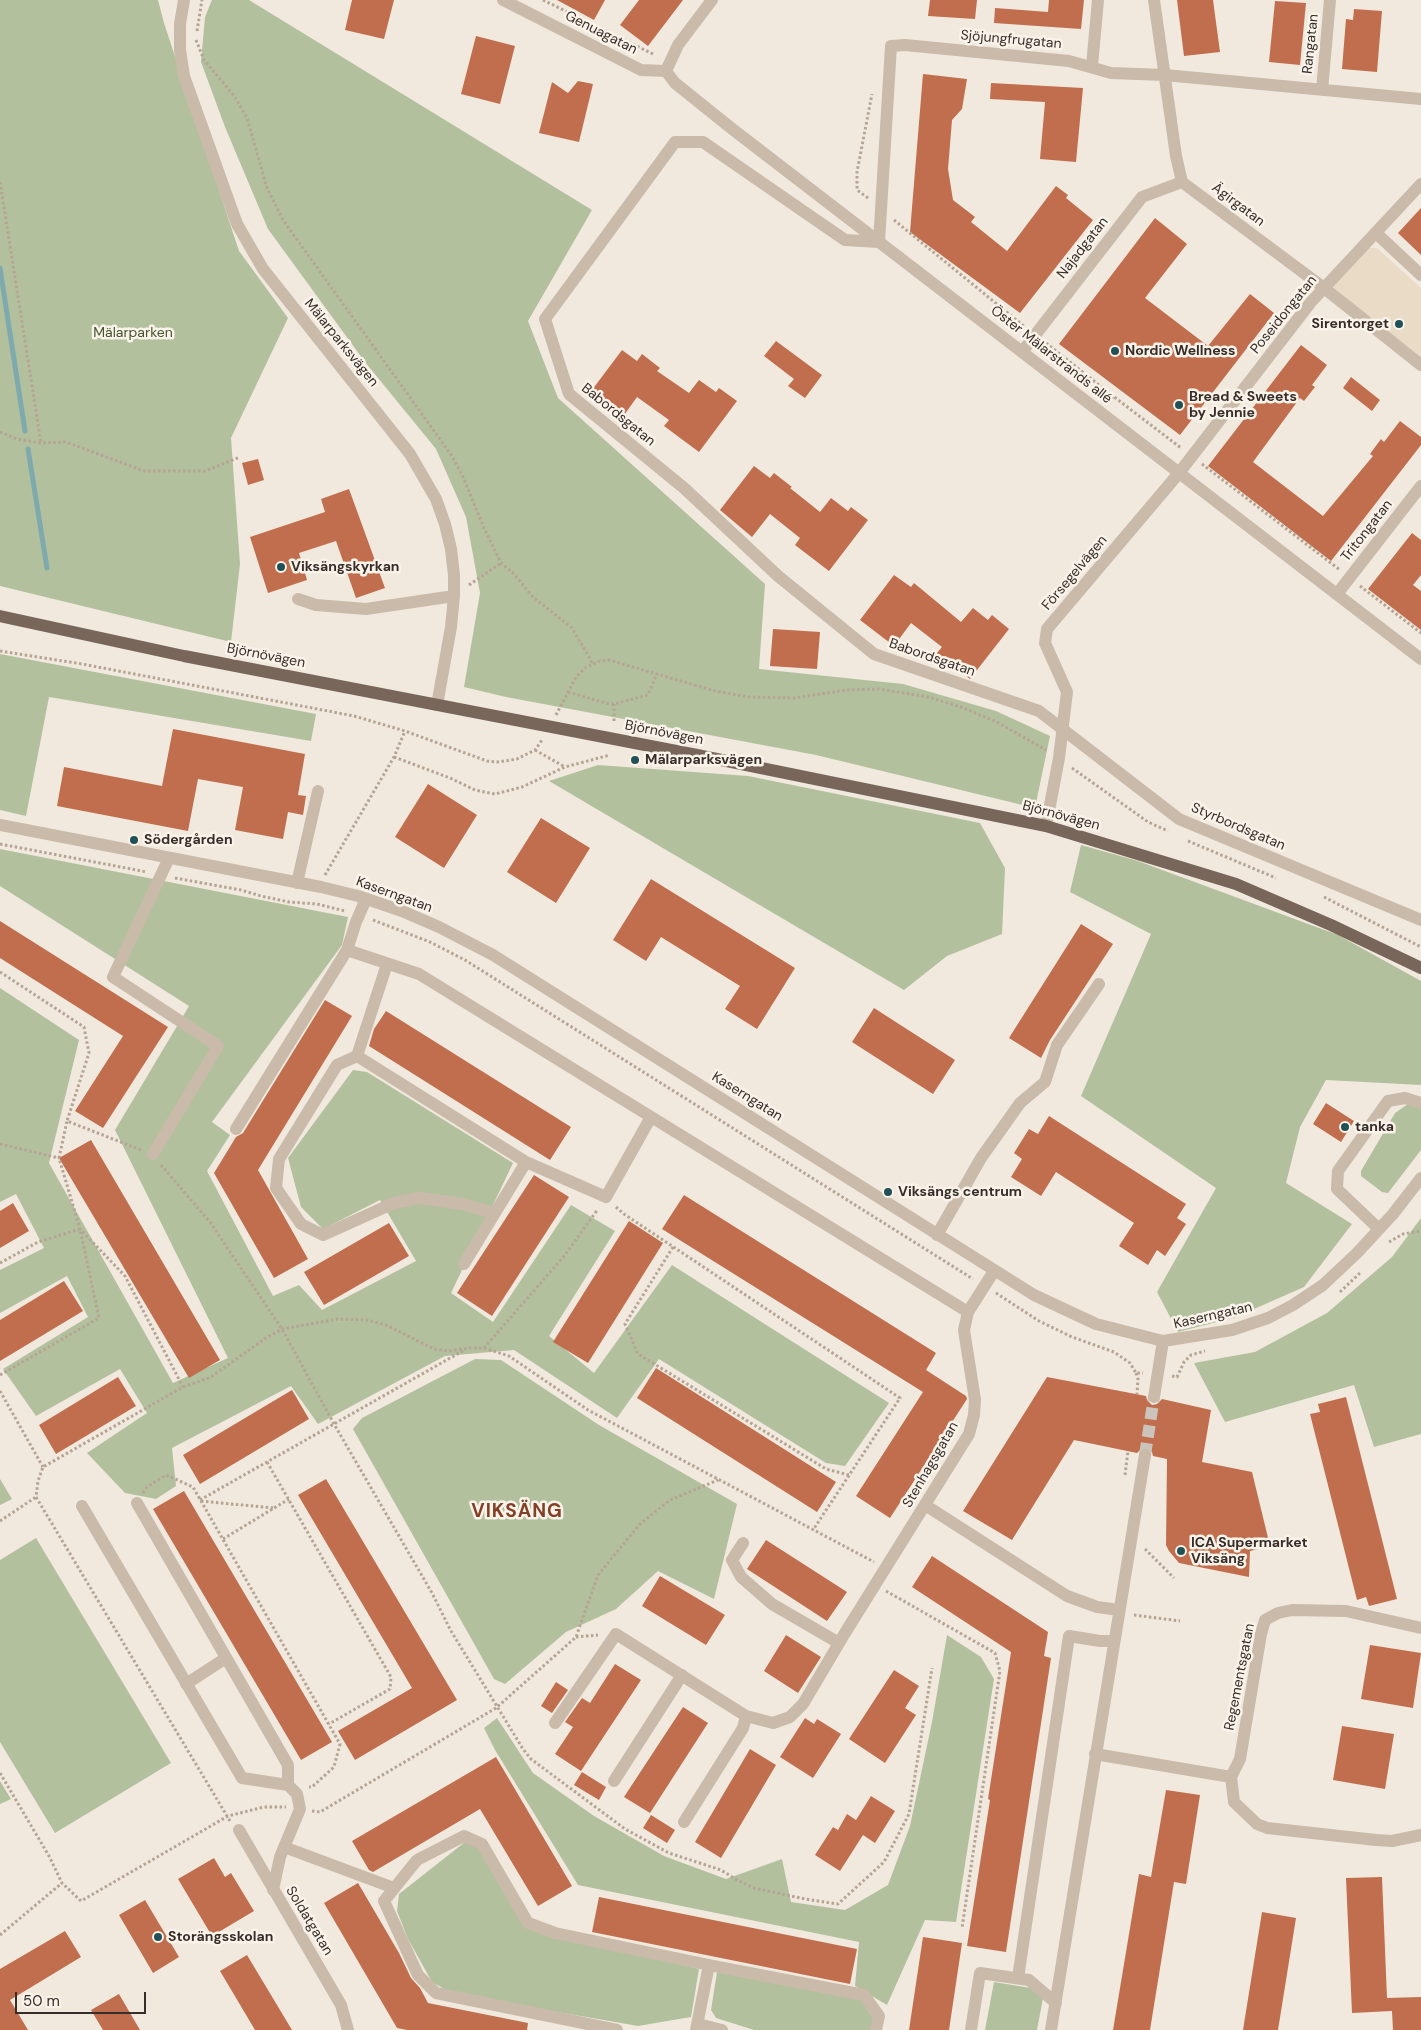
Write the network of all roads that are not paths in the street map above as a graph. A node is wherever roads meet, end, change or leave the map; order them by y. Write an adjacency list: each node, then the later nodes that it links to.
1 (184, 0): 23 (street, Mälarparksvägen)
2 (503, 0): 8 (street, Genuagatan)
3 (712, 0): 8 (street)
4 (1098, 0): 7 (street)
5 (1154, 0): 9 (street)
6 (1330, 0): 10 (street, Rangatan)
7 (1092, 66): 9 (street, Sjöjungfrugatan); 15 (street, Sjöjungfrugatan)
8 (668, 67): 15 (street, Öster Mälarstrands allé)
9 (1165, 75): 10 (street, Sjöjungfrugatan); 12 (street)
10 (1322, 90): 11 (street, Sjöjungfrugatan)
11 (1421, 100)
12 (1182, 182): 17 (street, Ägirgatan); 18 (street, Najadgatan)
13 (1421, 184): 14 (street, Poseidongatan)
14 (1376, 233): 16 (street); 17 (street, Poseidongatan)
15 (879, 242): 18 (street, Öster Mälarstrands allé); 28 (street, Babordsgatan)
16 (1421, 275)
17 (1324, 288): 19 (street, Ägirgatan); 20 (street, Poseidongatan)
18 (1022, 352): 20 (street, Öster Mälarstrands allé)
19 (1421, 365)
20 (1179, 473): 22 (street, Öster Mälarstrands allé); 28 (street, Försegelvägen)
21 (1421, 486): 22 (street, Tritongatan)
22 (1337, 594): 26 (street, Öster Mälarstrands allé)
23 (454, 596): 24 (street); 27 (street, Mälarparksvägen)
24 (298, 598)
25 (0, 616): 27 (main road, Björnövägen)
26 (1421, 659)
27 (437, 705): 31 (main road, Björnövägen)
28 (1063, 731): 31 (street, Försegelvägen); 35 (street, Styrbordsgatan)
29 (318, 791): 33 (street)
30 (0, 825): 32 (street, Kaserngatan)
31 (1046, 826): 38 (main road, Björnövägen)
32 (168, 858): 33 (street, Kaserngatan); 44 (street)
33 (297, 883): 34 (street, Kaserngatan)
34 (366, 899): 36 (street); 49 (street, Kaserngatan)
35 (1421, 920)
36 (347, 950): 37 (street); 43 (street)
37 (387, 964): 40 (street); 42 (street)
38 (1421, 968)
39 (1099, 984): 49 (street)
40 (357, 1056): 45 (street); 47 (street)
41 (1421, 1103): 48 (street)
42 (651, 1117): 45 (street); 52 (street)
43 (236, 1129)
44 (152, 1154)
45 (526, 1162): 47 (street)
46 (1421, 1178): 48 (street, Kaserngatan)
47 (495, 1213): 50 (street)
48 (1379, 1229): 53 (street, Kaserngatan)
49 (937, 1235): 51 (street, Kaserngatan)
50 (464, 1264)
51 (994, 1270): 52 (street, Stenhagsgatan); 53 (street, Kaserngatan)
52 (968, 1312): 57 (street, Stenhagsgatan)
53 (1163, 1341): 54 (street)
54 (1154, 1397)
55 (1145, 1455): 60 (street)
56 (137, 1503): 64 (street)
57 (925, 1505): 60 (street); 62 (street, Stenhagsgatan)
58 (82, 1506): 66 (street)
59 (743, 1543): 62 (street)
60 (1119, 1610): 63 (street)
61 (1421, 1628): 70 (street, Regementsgatan)
62 (842, 1638): 67 (street, Stenhagsgatan)
63 (1114, 1640): 69 (street); 80 (street)
64 (226, 1658): 66 (street); 72 (street)
65 (682, 1675): 67 (street, Stenhagsgatan); 68 (street, Stenhagsgatan); 71 (street)
66 (186, 1684): 72 (street)
67 (746, 1716): 73 (street)
68 (555, 1724)
69 (1095, 1754): 70 (street); 81 (street)
70 (1231, 1777): 75 (street)
71 (614, 1781)
72 (288, 1785): 76 (street)
73 (684, 1822)
74 (239, 1830): 78 (street, Soldatgatan)
75 (1421, 1835)
76 (284, 1847): 77 (street); 78 (street)
77 (394, 1888): 79 (street); 84 (street)
78 (273, 1890): 83 (street, Soldatgatan)
79 (708, 1965): 82 (street); 86 (street)
80 (1018, 1978): 81 (street); 87 (street)
81 (1056, 2003): 88 (street)
82 (697, 2027): 85 (street)
83 (348, 2030)
84 (617, 2030)
85 (722, 2030)
86 (876, 2030)
87 (971, 2030)
88 (1051, 2030)

